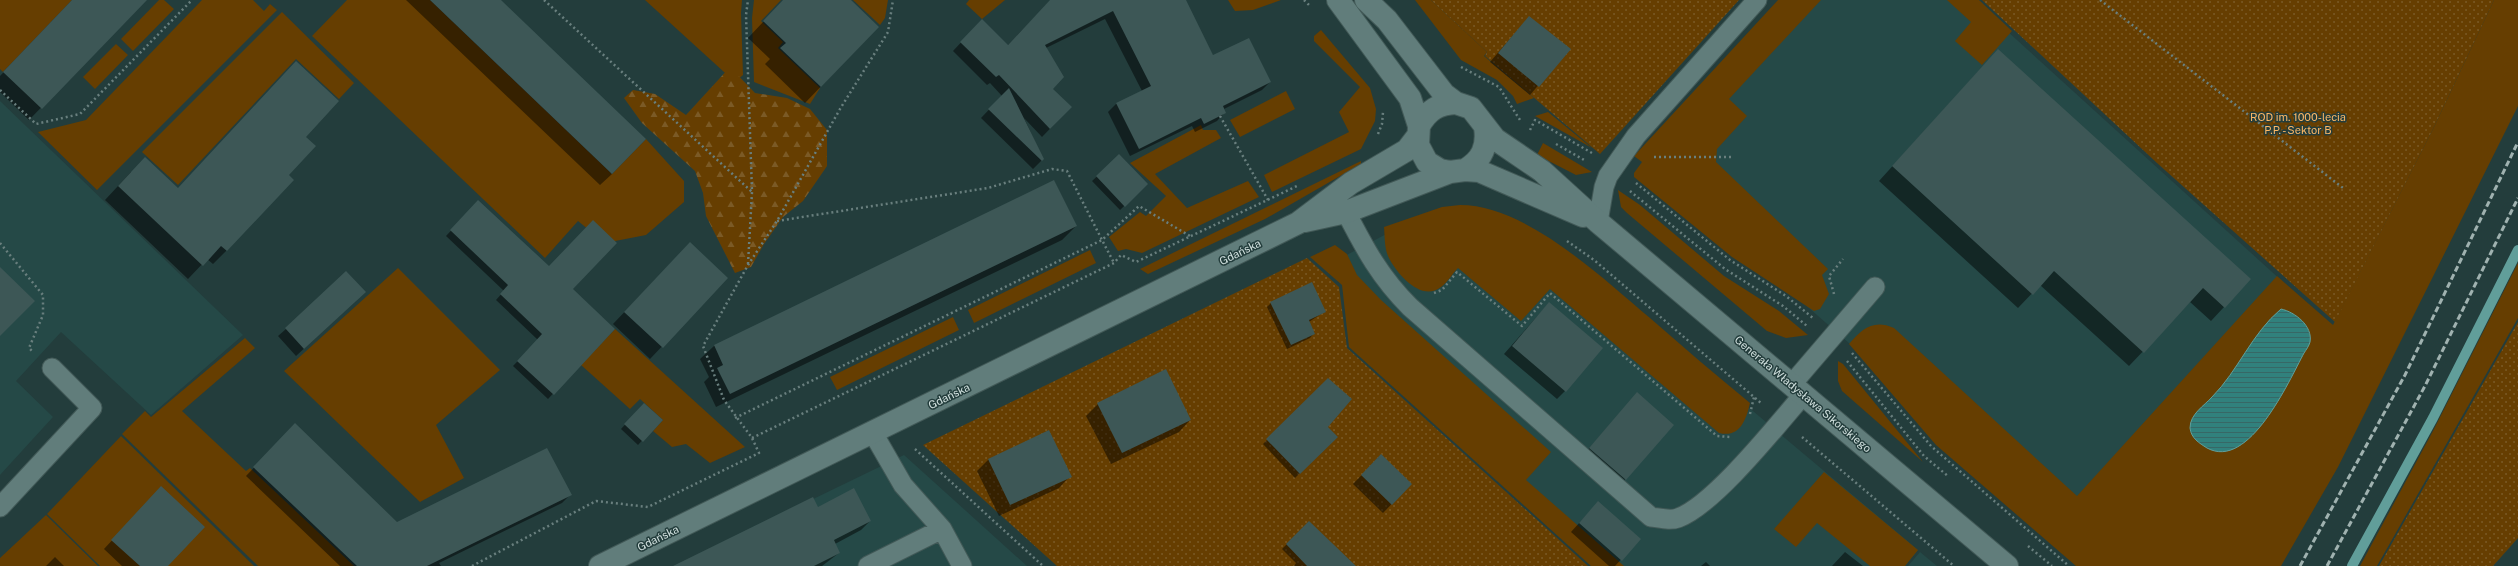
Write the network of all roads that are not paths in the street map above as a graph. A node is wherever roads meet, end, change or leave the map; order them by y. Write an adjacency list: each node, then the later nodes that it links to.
1 (1338, 0): 6 (street, Generała Władysława Sikorskiego)
2 (1366, 0): 4 (street, Generała Władysława Sikorskiego)
3 (1757, 0): 9 (lane)
4 (1456, 103): 5 (street, Generała Władysława Sikorskiego); 6 (street)
5 (1485, 128): 7 (street); 9 (street, Generała Władysława Sikorskiego)
6 (1418, 132): 7 (street, Generała Władysława Sikorskiego); 10 (street, Gdańska)
7 (1457, 171): 8 (street, Gdańska); 9 (street, Generała Władysława Sikorskiego)
8 (1346, 212): 10 (street, Gdańska); 13 (lane)
9 (1598, 222): 13 (street, Generała Władysława Sikorskiego)
10 (1298, 223): 14 (street, Gdańska)
11 (1874, 287): 13 (lane)
12 (45, 362): 15 (lane)
13 (1798, 389): 20 (street, Generała Władysława Sikorskiego)
14 (873, 433): 16 (lane); 17 (street, Gdańska)
15 (0, 507)
16 (942, 529): 18 (lane); 19 (lane)
17 (600, 566)
18 (868, 566)
19 (962, 566)
20 (2007, 566)

